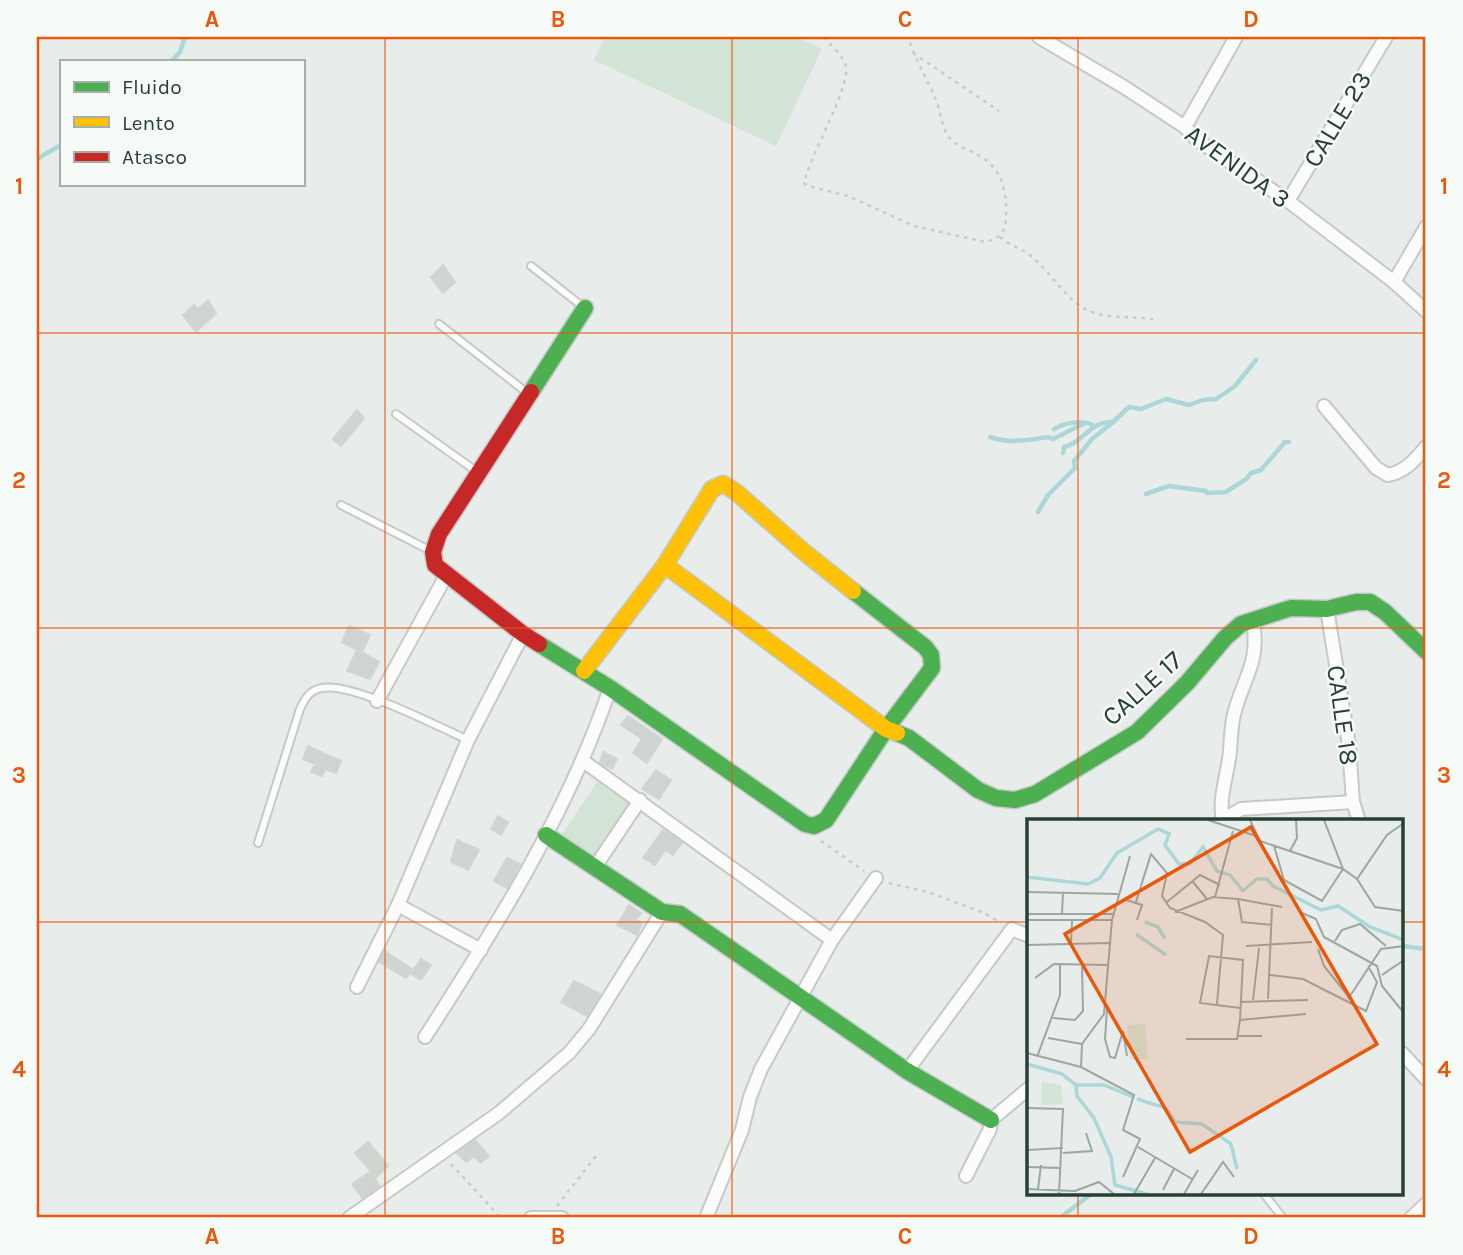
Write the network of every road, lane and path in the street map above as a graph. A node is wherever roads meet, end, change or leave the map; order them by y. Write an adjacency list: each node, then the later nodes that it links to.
1 (824, 37): 11 (path)
2 (908, 37): 6 (path)
3 (1039, 37): 8 (street, AVENIDA 3)
4 (1236, 37): 8 (street)
5 (1386, 37): 9 (street, CALLE 23)
6 (913, 54): 7 (path); 11 (path)
7 (999, 111)
8 (1185, 127): 9 (street, AVENIDA 3)
9 (1288, 201): 13 (street, AVENIDA 3)
10 (1426, 227): 13 (street)
11 (1000, 237): 16 (path)
12 (531, 266): 15 (lane)
13 (1394, 282): 14 (street, AVENIDA 3)
14 (1425, 306)
15 (585, 308): 18 (street)
16 (1158, 320)
17 (439, 324): 18 (lane)
18 (528, 394): 22 (street)
19 (1324, 406): 21 (street)
20 (396, 414): 22 (lane)
21 (1424, 455)
22 (478, 472): 24 (street)
23 (341, 505): 24 (lane)
24 (433, 552): 26 (street)
25 (665, 565): 31 (street); 34 (street, CALLE 17); 34 (street)
26 (446, 574): 29 (street); 33 (street)
27 (1327, 609): 28 (street, CALLE 17); 30 (street, CALLE 17); 38 (street, CALLE 18)
28 (1254, 620): 34 (street, CALLE 17); 39 (street)
29 (523, 634): 31 (street); 35 (street)
30 (1426, 651)
31 (584, 671): 32 (street)
32 (610, 688): 36 (street); 42 (street)
33 (377, 701): 35 (lane); 44 (lane)
34 (886, 729): 42 (street)
35 (468, 740): 47 (street)
36 (583, 761): 37 (street); 43 (street)
37 (640, 800): 45 (street); 51 (street)
38 (1353, 802): 40 (street); 41 (street, CALLE 18)
39 (1225, 819)
40 (1228, 819)
41 (1358, 819)
42 (814, 826): 46 (path)
43 (546, 835): 45 (street); 52 (street)
44 (258, 843)
45 (595, 867): 48 (street)
46 (876, 878): 49 (path); 51 (street)
47 (398, 905): 52 (street); 53 (street)
48 (662, 912): 54 (street); 61 (street)
49 (1012, 929): 50 (street); 57 (street)
50 (1027, 935)
51 (832, 940): 54 (street)
52 (481, 950): 55 (street)
53 (357, 987)
54 (800, 999): 57 (street); 70 (street)
55 (425, 1037)
56 (1404, 1055): 58 (street)
57 (907, 1071): 60 (street)
58 (1426, 1079)
59 (1027, 1090): 60 (street)
60 (991, 1120): 63 (street)
61 (441, 1153): 67 (street); 68 (path)
62 (596, 1156): 66 (path)
63 (966, 1176)
64 (1266, 1196): 71 (lane)
65 (1426, 1204): 72 (street)
66 (555, 1217): 69 (street)
67 (349, 1218)
68 (501, 1218)
69 (531, 1218)
70 (706, 1218)
71 (1283, 1218)
72 (1410, 1218)

